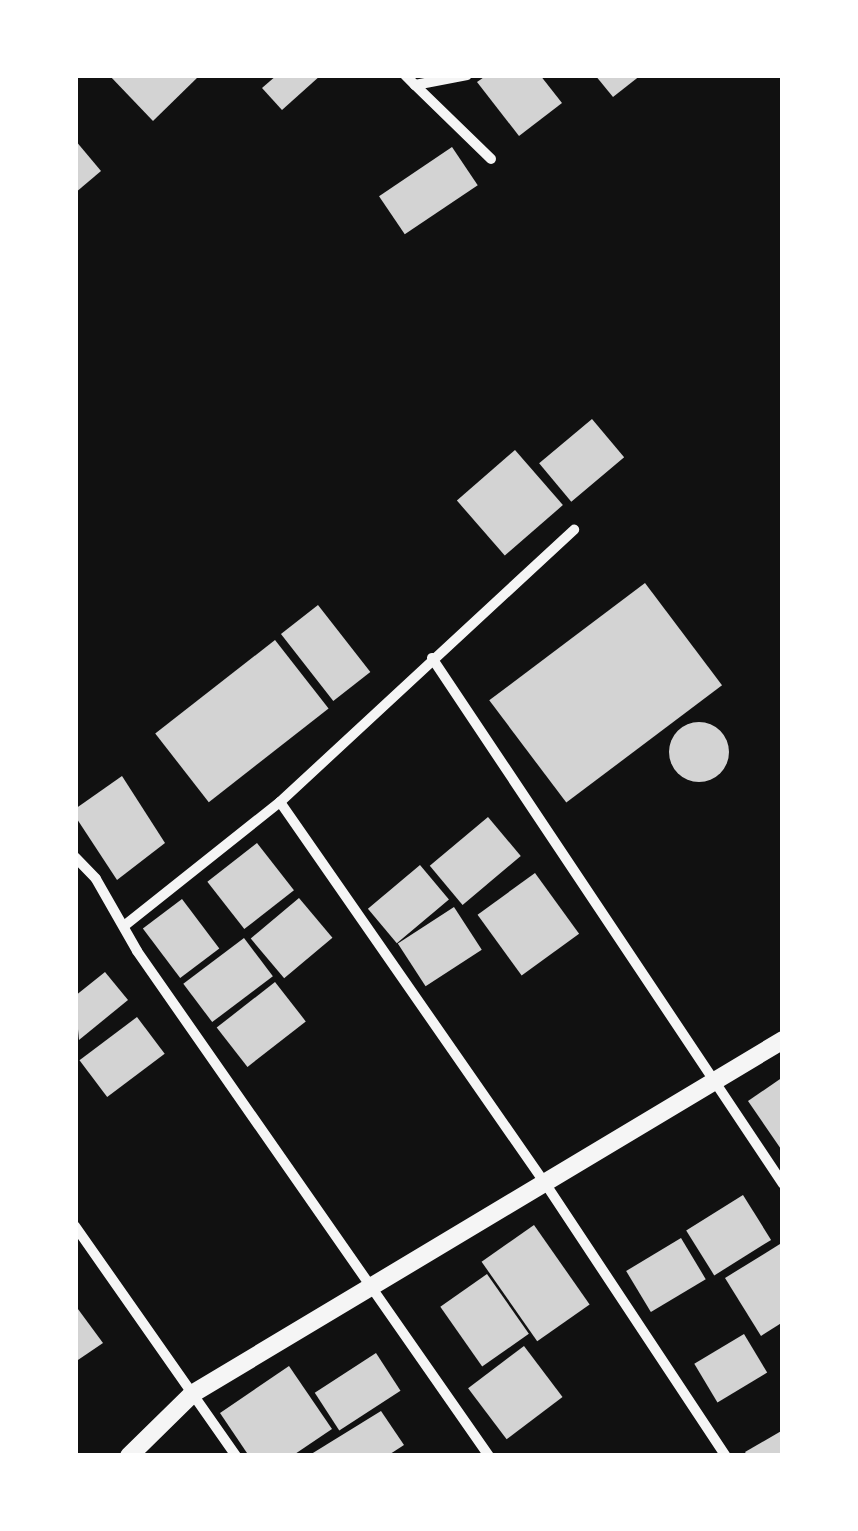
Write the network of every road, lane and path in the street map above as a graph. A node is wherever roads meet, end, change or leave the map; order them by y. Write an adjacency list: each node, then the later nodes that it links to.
1 (405, 75): 3 (street)
2 (467, 75): 3 (street)
3 (416, 85): 4 (street)
4 (491, 159)
5 (574, 530): 6 (street)
6 (432, 658): 7 (street); 11 (street)
7 (280, 802): 9 (street); 12 (street)
8 (75, 857): 9 (street)
9 (124, 926): 15 (street)
10 (783, 1040): 11 (street)
11 (713, 1079): 12 (street); 13 (street)
12 (544, 1182): 15 (street); 20 (street)
13 (783, 1184)
14 (75, 1226): 16 (street)
15 (372, 1288): 16 (street); 19 (street)
16 (192, 1394): 17 (street); 18 (street)
17 (129, 1456)
18 (236, 1456)
19 (489, 1456)
20 (726, 1456)

